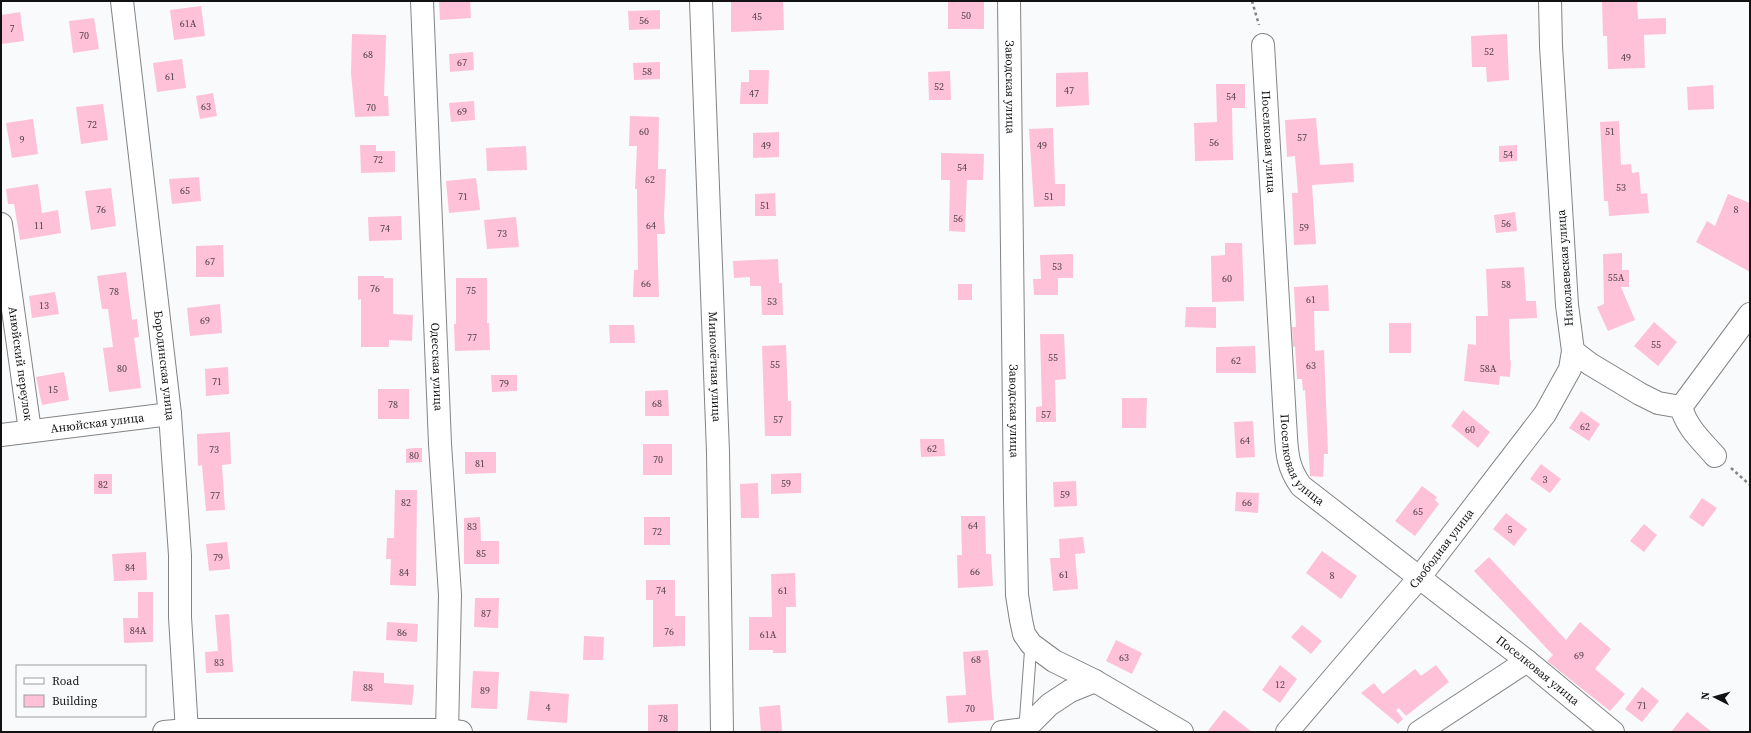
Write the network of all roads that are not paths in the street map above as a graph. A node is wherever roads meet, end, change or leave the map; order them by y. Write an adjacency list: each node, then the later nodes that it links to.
1 (122, 1): 11 (street, Бородинская улица)
2 (422, 1): 21 (street, Одесская улица)
3 (701, 1): 24 (street, Миномётная улица)
4 (1009, 1): 16 (street, Заводская улица)
5 (1550, 1): 9 (street, Николаевская улица)
6 (1263, 45): 15 (street, Поселковая улица)
7 (1, 224): 12 (street, Анюйский переулок)
8 (1750, 314): 10 (street)
9 (1573, 351): 10 (street); 15 (street, Свободная улица)
10 (1681, 407): 14 (street)
11 (170, 414): 12 (street, Анюйская улица); 20 (street, Бородинская улица)
12 (30, 431): 13 (street, Анюйская улица)
13 (1, 435)
14 (1715, 456)
15 (1419, 578): 17 (street, Поселковая улица); 27 (street, Свободная улица)
16 (1031, 644): 18 (street, Заводская улица); 19 (lane)
17 (1527, 661): 22 (street); 28 (street, Поселковая улица)
18 (1095, 681): 19 (street); 26 (street, Заводская улица)
19 (1025, 729): 25 (street)
20 (187, 731): 21 (street); 23 (street)
21 (451, 731)
22 (1424, 731)
23 (164, 732)
24 (722, 732)
25 (1002, 732)
26 (1182, 732)
27 (1287, 732)
28 (1612, 732)

